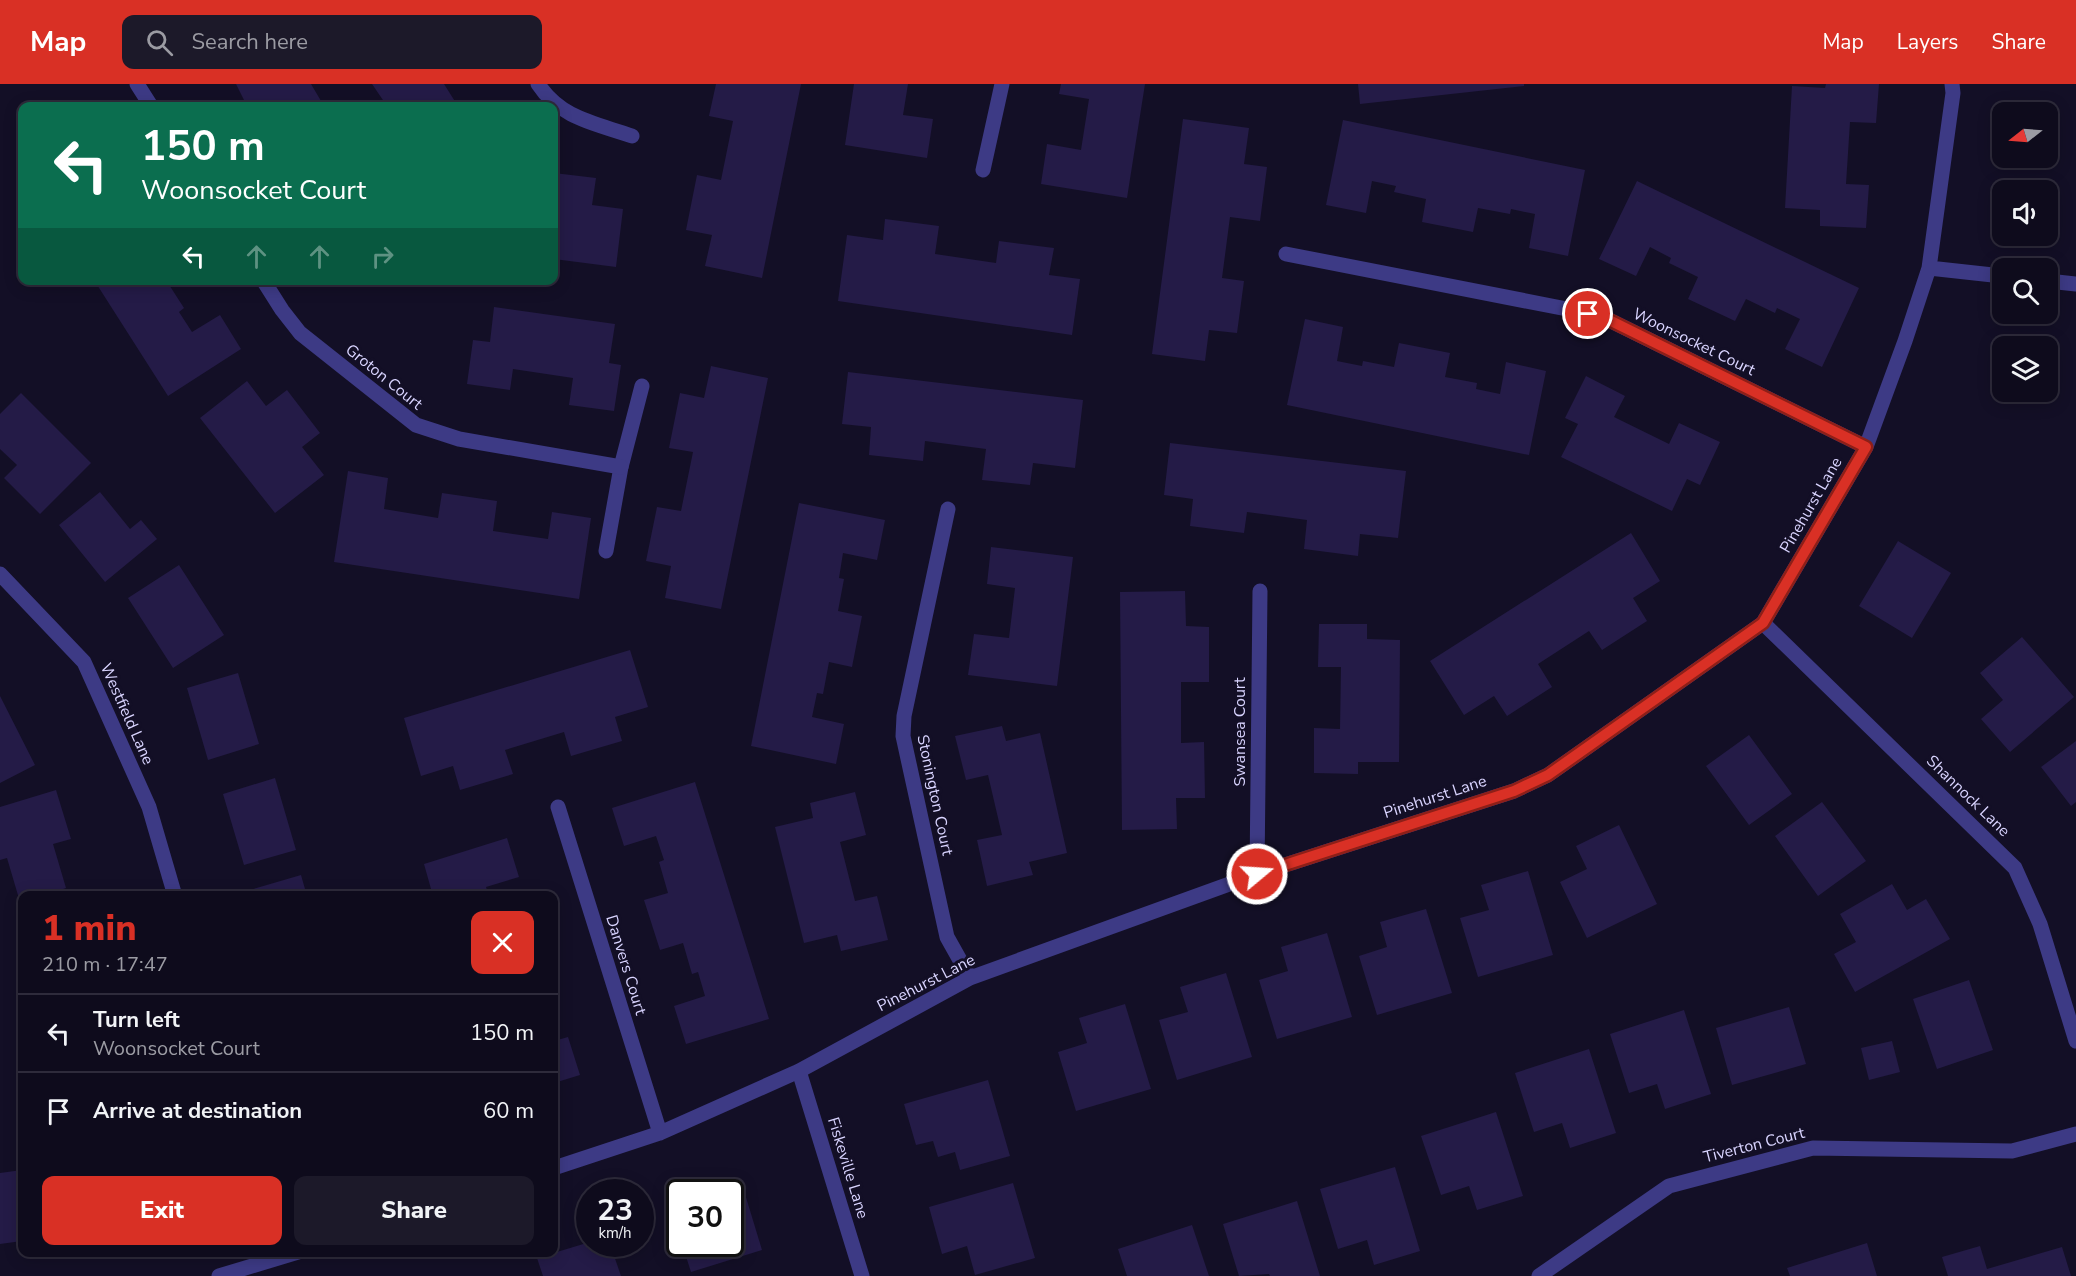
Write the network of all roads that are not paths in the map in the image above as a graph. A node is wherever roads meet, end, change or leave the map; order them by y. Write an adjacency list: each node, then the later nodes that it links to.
1 (137, 84): 5 (street)
2 (538, 84): 6 (street)
3 (1002, 84): 9 (street)
4 (1952, 84): 11 (street, Pinehurst Lane)
5 (149, 102)
6 (553, 102)
7 (558, 107): 8 (street)
8 (632, 136)
9 (983, 170)
10 (1286, 254): 17 (street, Woonsocket Court)
11 (1929, 268): 12 (street); 17 (street, Pinehurst Lane)
12 (1992, 275)
13 (2058, 282): 14 (street)
14 (2076, 284)
15 (266, 285): 18 (street, Groton Court)
16 (642, 386): 18 (street)
17 (1866, 447): 23 (street, Pinehurst Lane)
18 (621, 467): 20 (street)
19 (948, 509): 27 (street, Stonington Court)
20 (606, 551)
21 (0, 574): 26 (street, Westfield Lane)
22 (1260, 591): 25 (street, Swansea Court)
23 (1763, 623): 25 (street, Pinehurst Lane); 28 (street, Shannock Lane)
24 (558, 807): 30 (street, Danvers Court)
25 (1257, 874): 27 (street, Pinehurst Lane)
26 (174, 891)
27 (970, 978): 29 (street, Pinehurst Lane)
28 (2076, 1041)
29 (799, 1071): 30 (street, Pinehurst Lane); 35 (street, Fiskeville Lane)
30 (660, 1133): 32 (street, Pinehurst Lane)
31 (2076, 1134): 36 (street, Tiverton Court)
32 (558, 1167)
33 (276, 1257): 34 (street)
34 (219, 1276)
35 (862, 1276)
36 (1539, 1276)

